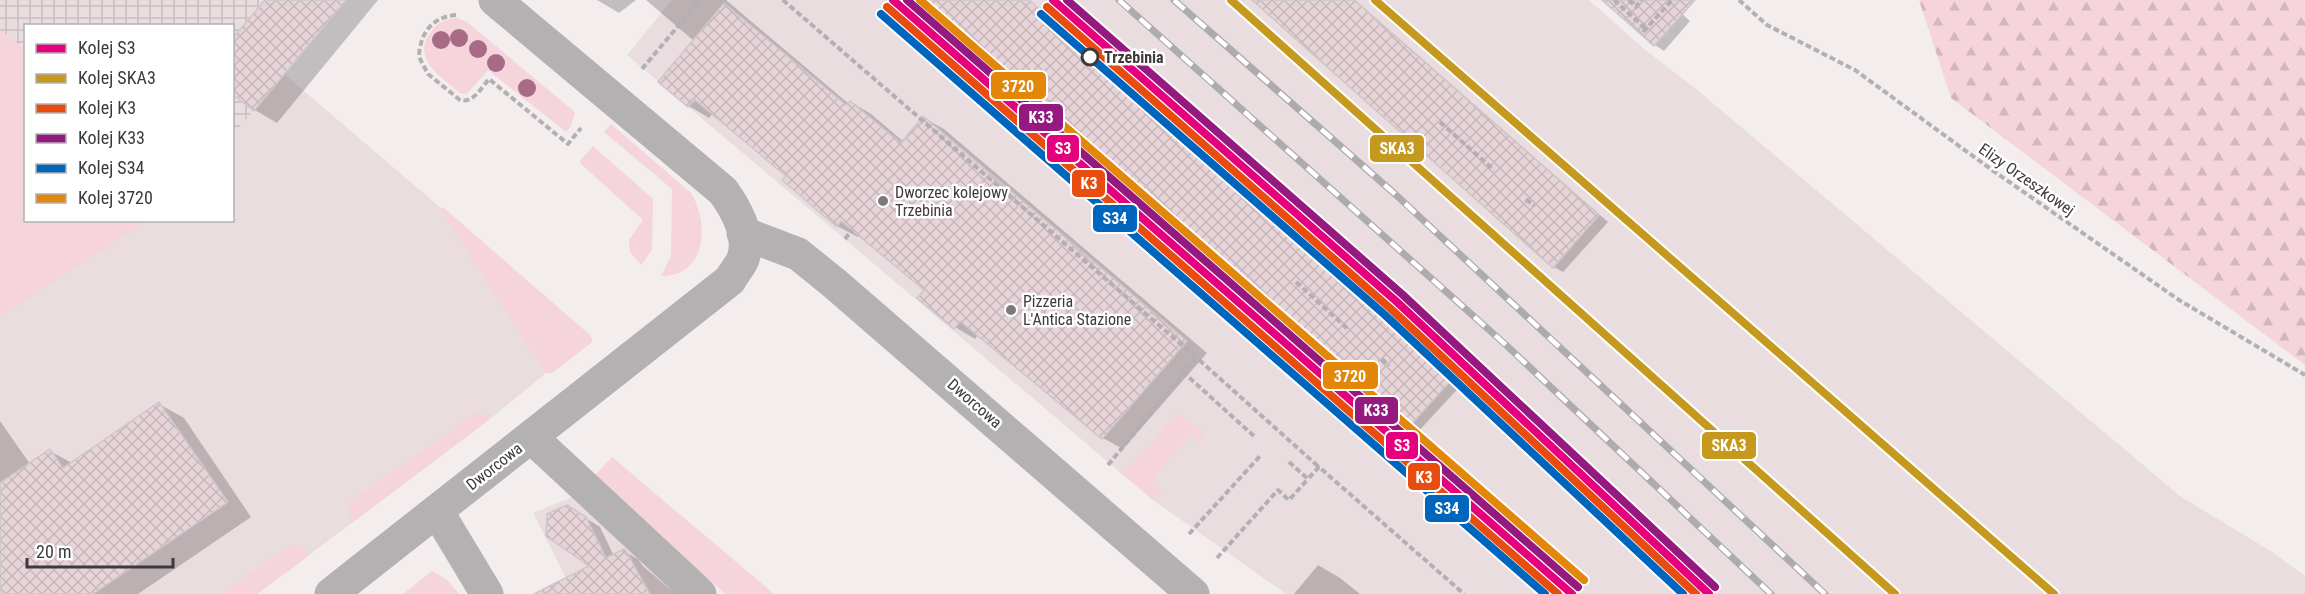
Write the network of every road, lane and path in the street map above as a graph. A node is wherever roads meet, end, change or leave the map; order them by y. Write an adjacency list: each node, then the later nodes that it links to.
1 (495, 0): 17 (street, Dworcowa)
2 (700, 0): 10 (path)
3 (783, 0): 21 (path)
4 (1614, 0): 7 (path)
5 (1629, 0): 6 (path)
6 (1642, 0)
7 (1672, 0)
8 (1739, 0): 25 (path, Elizy Orzeszkowej)
9 (463, 9): 12 (path)
10 (638, 74)
11 (1440, 122): 13 (path)
12 (584, 125)
13 (1494, 170)
14 (1526, 200): 15 (path)
15 (1534, 206)
16 (852, 230): 18 (path)
17 (743, 233): 27 (street, Dworcowa); 39 (street, Dworcowa)
18 (844, 239)
19 (1296, 282): 20 (path)
20 (1349, 330)
21 (1197, 358): 24 (path); 30 (path)
22 (1382, 359): 23 (path)
23 (1389, 366)
24 (1184, 373): 26 (path); 31 (path)
25 (2305, 375)
26 (1254, 436)
27 (531, 437): 33 (street, Dworcowa); 38 (street)
28 (1260, 456): 34 (path)
29 (1289, 462): 32 (path)
30 (1319, 467): 32 (path); 40 (path)
31 (1102, 473)
32 (1308, 479): 35 (path)
33 (437, 511): 36 (street, Dworcowa); 37 (street)
34 (1183, 541)
35 (1210, 565)
36 (331, 594)
37 (488, 594)
38 (700, 594)
39 (1193, 594)
40 (1464, 594)

